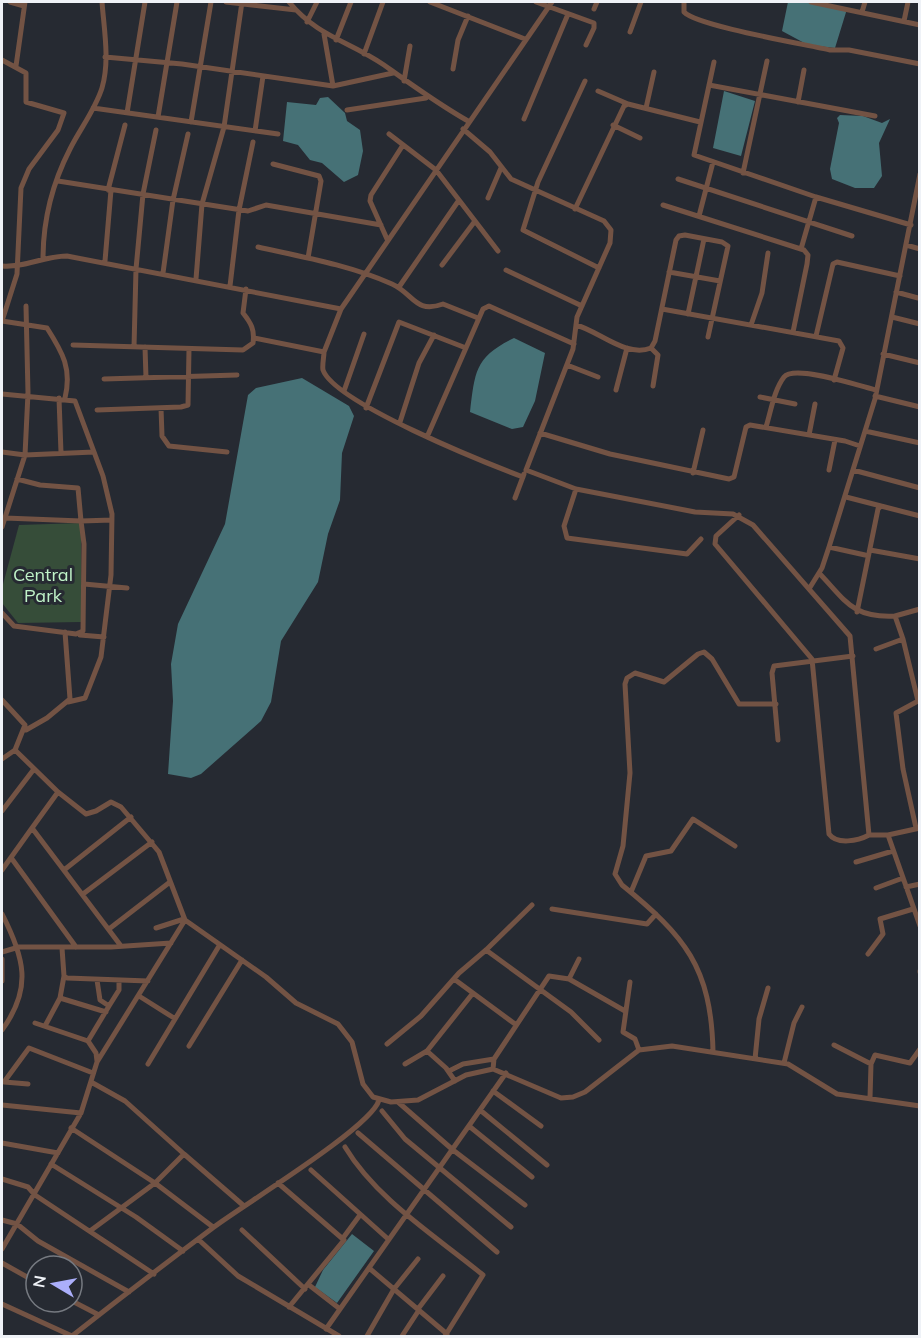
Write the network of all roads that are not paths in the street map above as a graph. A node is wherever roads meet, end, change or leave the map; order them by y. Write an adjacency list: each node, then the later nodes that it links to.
1 (10, 2): 22 (street)
2 (102, 2): 39 (street)
3 (145, 2): 40 (street)
4 (177, 2): 44 (street)
5 (211, 2): 47 (street)
6 (226, 2): 20 (street)
7 (289, 2): 25 (street)
8 (317, 2): 30 (street)
9 (351, 2): 35 (street)
10 (383, 2): 38 (street)
11 (430, 2): 21 (street)
12 (536, 2): 23 (street)
13 (552, 2): 23 (street)
14 (597, 2): 24 (street)
15 (641, 2): 32 (street)
16 (684, 2): 45 (street)
17 (811, 2): 26 (street)
18 (865, 2): 26 (street)
19 (908, 2): 29 (street)
20 (242, 3): 25 (street); 50 (street)
21 (440, 3): 28 (street)
22 (25, 4): 46 (street)
23 (548, 8): 27 (street); 34 (street)
24 (594, 9)
25 (296, 10): 30 (street)
26 (862, 12): 29 (street)
27 (568, 14): 36 (street); 69 (street)
28 (468, 16): 34 (street); 48 (street)
29 (904, 21): 31 (street)
30 (307, 22): 33 (street)
31 (920, 25)
32 (630, 32)
33 (324, 34): 35 (street); 57 (street)
34 (525, 39): 71 (street)
35 (336, 40): 38 (street)
36 (586, 45)
37 (410, 46): 54 (street)
38 (364, 54): 52 (street)
39 (105, 57): 40 (street); 63 (street)
40 (137, 58): 44 (street); 66 (street)
41 (2, 60): 46 (street)
42 (767, 61): 59 (street)
43 (714, 62): 56 (street)
44 (168, 63): 47 (street); 68 (street)
45 (920, 64)
46 (16, 66): 126 (street)
47 (201, 67): 50 (street); 70 (street)
48 (453, 69)
49 (804, 70): 61 (street)
50 (232, 71): 53 (street); 75 (street)
51 (654, 72): 64 (street)
52 (393, 73): 54 (street); 57 (street)
53 (263, 75): 57 (street); 78 (street)
54 (404, 81): 60 (street)
55 (585, 81): 95 (street)
56 (709, 85): 59 (street); 72 (street)
57 (333, 86)
58 (598, 91): 62 (street)
59 (760, 94): 61 (street); 89 (street)
60 (426, 98): 65 (street); 71 (street)
61 (798, 102): 67 (street)
62 (628, 104): 64 (street); 74 (street)
63 (93, 108): 66 (street); 92 (street)
64 (646, 108): 72 (street)
65 (347, 110)
66 (127, 113): 68 (street)
67 (875, 116)
68 (158, 117): 70 (street)
69 (524, 119)
70 (191, 122): 75 (street)
71 (468, 122): 76 (street)
72 (700, 122): 85 (street)
73 (125, 125): 94 (street)
74 (613, 125): 82 (street); 104 (street)
75 (224, 127): 78 (street); 101 (street)
76 (463, 129): 87 (street); 88 (street)
77 (156, 130): 96 (street)
78 (255, 131): 80 (street)
79 (188, 134): 99 (street)
80 (278, 134)
81 (389, 134): 84 (street)
82 (640, 138)
83 (253, 142): 105 (street)
84 (403, 145): 88 (street); 110 (street)
85 (713, 162): 89 (street); 93 (street)
86 (273, 164): 106 (street)
87 (501, 168): 95 (street); 98 (street)
88 (436, 170): 100 (street); 113 (street)
89 (744, 173): 97 (street)
90 (920, 174): 103 (street)
91 (678, 179): 93 (street)
92 (58, 181): 94 (street); 122 (street)
93 (706, 187): 107 (street); 109 (street)
94 (109, 190): 96 (street); 123 (street)
95 (536, 192): 104 (street); 128 (street)
96 (143, 194): 99 (street); 127 (street)
97 (816, 197): 109 (street); 111 (street)
98 (488, 198)
99 (173, 200): 101 (street); 132 (street)
100 (459, 200): 108 (street); 138 (street)
101 (202, 204): 105 (street); 135 (street)
102 (663, 205): 107 (street)
103 (917, 205): 111 (street)
104 (575, 209): 128 (street)
105 (239, 210): 106 (street); 137 (street)
106 (316, 214): 110 (street); 121 (street)
107 (699, 216): 117 (street)
108 (475, 221): 119 (street); 124 (street)
109 (808, 223): 112 (street); 117 (street)
110 (381, 225): 113 (street)
111 (910, 225): 115 (street)
112 (852, 236)
113 (387, 239): 130 (street)
114 (704, 239): 131 (street); 134 (street); 136 (street)
115 (906, 244): 118 (street); 133 (street)
116 (258, 247): 121 (street)
117 (801, 249): 155 (street)
118 (920, 249)
119 (498, 251)
120 (768, 253): 154 (street)
121 (308, 258): 130 (street)
122 (40, 260): 123 (street); 126 (street)
123 (105, 261): 127 (street)
124 (442, 265)
125 (2, 266): 126 (street)
126 (16, 267): 150 (street)
127 (136, 268): 132 (street); 163 (street)
128 (599, 268): 143 (street)
129 (506, 270): 143 (street)
130 (366, 272): 138 (street); 144 (street)
131 (669, 272): 134 (street); 145 (street)
132 (163, 273): 135 (street)
133 (900, 276): 140 (street); 158 (street)
134 (696, 277): 136 (street); 146 (street)
135 (196, 279): 137 (street)
136 (720, 281): 149 (street)
137 (230, 286): 139 (street)
138 (399, 287): 148 (street)
139 (246, 289): 144 (street); 160 (street)
140 (896, 292): 141 (street); 147 (street)
141 (918, 298)
142 (26, 306): 151 (street)
143 (582, 306): 153 (street)
144 (341, 309): 169 (street)
145 (662, 309): 146 (street); 167 (street)
146 (688, 314): 149 (street)
147 (892, 317): 152 (street); 170 (street)
148 (478, 318): 161 (street); 165 (street)
149 (713, 318): 154 (street); 159 (street)
150 (2, 321): 151 (street)
151 (26, 324): 184 (street); 186 (street)
152 (920, 324)
153 (576, 325): 161 (street); 166 (street)
154 (751, 325): 155 (street)
155 (793, 332): 158 (street)
156 (364, 334): 181 (street)
157 (434, 335): 165 (street); 192 (street); 194 (street)
158 (816, 336): 178 (street)
159 (708, 337)
160 (254, 338): 168 (street); 169 (street)
161 (574, 344): 172 (street)
162 (73, 345): 163 (street)
163 (134, 347): 164 (street)
164 (145, 347): 168 (street); 175 (street)
165 (466, 348): 200 (street)
166 (627, 348): 167 (street); 180 (street)
167 (651, 348): 179 (street)
168 (189, 349): 176 (street)
169 (324, 352): 181 (street)
170 (883, 354): 171 (street); 182 (street)
171 (920, 363)
172 (567, 364): 174 (street); 198 (street)
173 (237, 375): 176 (street)
174 (598, 377)
175 (146, 378): 176 (street); 177 (street)
176 (190, 378): 191 (street)
177 (104, 379)
178 (834, 380): 182 (street); 187 (street)
179 (654, 386)
180 (616, 390)
181 (344, 391): 192 (street)
182 (876, 393): 190 (street); 197 (street)
183 (2, 394): 184 (street)
184 (27, 396): 186 (street); 208 (street)
185 (760, 397): 187 (street)
186 (62, 398): 205 (street); 207 (street)
187 (775, 400): 188 (street); 195 (street)
188 (795, 404)
189 (815, 404): 199 (street)
190 (920, 407)
191 (161, 408): 193 (street); 206 (street)
192 (366, 408): 194 (street)
193 (97, 410)
194 (400, 422): 200 (street)
195 (766, 427): 199 (street); 212 (street)
196 (703, 430): 212 (street)
197 (865, 431): 202 (street); 203 (street)
198 (540, 433): 209 (street); 212 (street)
199 (808, 435): 201 (street)
200 (427, 437): 213 (street)
201 (835, 440): 203 (street); 210 (street)
202 (920, 443)
203 (860, 446): 211 (street)
204 (2, 452): 208 (street)
205 (94, 452): 207 (street); 223 (street)
206 (227, 452)
207 (61, 453): 208 (street)
208 (25, 455): 214 (street)
209 (526, 470): 213 (street); 216 (street)
210 (829, 470)
211 (853, 470): 215 (street); 217 (street)
212 (693, 473)
213 (523, 477): 218 (street)
214 (17, 479): 220 (street); 224 (street)
215 (920, 488)
216 (576, 489): 221 (street); 226 (street)
217 (846, 497): 219 (street); 227 (street)
218 (515, 498)
219 (881, 506): 222 (street); 228 (street)
220 (4, 515): 224 (street); 225 (street)
221 (739, 516): 235 (street); 246 (street)
222 (920, 516)
223 (112, 520): 224 (street); 233 (street)
224 (81, 521): 232 (street)
225 (2, 527)
226 (701, 539)
227 (830, 547): 229 (street); 231 (street)
228 (870, 550): 230 (street); 237 (street)
229 (865, 555)
230 (920, 560)
231 (819, 573): 235 (street); 237 (street)
232 (84, 584): 233 (street); 241 (street)
233 (113, 586): 234 (street); 242 (street)
234 (125, 588)
235 (809, 589): 245 (street)
236 (920, 609): 239 (street)
237 (857, 612): 239 (street)
238 (2, 613): 240 (street)
239 (895, 616): 243 (street)
240 (66, 632): 241 (street); 249 (street)
241 (80, 634): 242 (street)
242 (104, 637): 249 (street)
243 (903, 639): 244 (street); 248 (street)
244 (876, 649)
245 (854, 656): 246 (street); 261 (street)
246 (812, 659): 250 (street); 261 (street)
247 (2, 700): 251 (street)
248 (919, 700): 260 (street)
249 (68, 702): 251 (street)
250 (776, 704): 252 (street); 275 (street)
251 (26, 730): 253 (street)
252 (778, 740)
253 (15, 750): 254 (street); 255 (street)
254 (2, 759)
255 (34, 769): 256 (street); 257 (street)
256 (58, 792): 258 (street); 259 (street)
257 (2, 811)
258 (131, 818): 263 (street); 269 (street)
259 (32, 828): 266 (street); 269 (street)
260 (918, 828): 262 (street)
261 (869, 835): 262 (street)
262 (888, 835): 265 (street)
263 (152, 842): 271 (street); 276 (street)
264 (735, 846): 275 (street)
265 (893, 850): 267 (street); 270 (street)
266 (12, 859): 268 (street); 290 (street)
267 (856, 862)
268 (2, 870)
269 (64, 870): 276 (street)
270 (903, 878): 273 (street); 274 (street)
271 (170, 882): 282 (street); 285 (street)
272 (920, 884): 273 (street)
273 (906, 887): 279 (street)
274 (876, 888)
275 (631, 892): 281 (street)
276 (83, 894): 285 (street)
277 (531, 905): 292 (street)
278 (552, 909): 281 (street)
279 (913, 909): 283 (street); 294 (street)
280 (2, 914): 289 (street)
281 (656, 914): 328 (street)
282 (184, 920): 284 (street); 286 (street); 288 (street)
283 (920, 926)
284 (156, 928)
285 (109, 929): 287 (street)
286 (171, 944): 287 (street); 304 (street)
287 (121, 946): 290 (street)
288 (219, 946): 297 (street); 315 (street)
289 (19, 947): 291 (street); 293 (street); 319 (street)
290 (75, 947): 291 (street)
291 (62, 948): 298 (street)
292 (486, 951): 299 (street); 307 (street)
293 (2, 952)
294 (868, 954)
295 (2, 959): 303 (street)
296 (579, 959): 300 (street)
297 (242, 960): 324 (street); 345 (street)
298 (64, 976): 301 (street); 310 (street)
299 (454, 979): 308 (street); 322 (street)
300 (569, 979): 307 (street); 313 (street)
301 (97, 980): 302 (street); 311 (street)
302 (119, 980): 304 (street); 311 (street)
303 (2, 981)
304 (148, 981): 309 (street)
305 (630, 982): 313 (street)
306 (768, 988): 330 (street)
307 (539, 990): 317 (street); 320 (street)
308 (474, 993): 317 (street); 327 (street)
309 (139, 996): 315 (street); 332 (street)
310 (60, 998): 314 (street); 318 (street)
311 (109, 1006): 314 (street)
312 (802, 1007): 331 (street)
313 (625, 1011): 326 (street)
314 (106, 1012): 321 (street)
315 (174, 1018): 333 (street)
316 (35, 1023): 318 (street)
317 (516, 1024): 329 (street)
318 (45, 1026): 321 (street)
319 (2, 1030)
320 (599, 1040)
321 (88, 1041): 332 (street)
322 (387, 1044)
323 (834, 1045): 335 (street)
324 (189, 1046)
325 (920, 1049): 335 (street)
326 (639, 1050): 328 (street); 339 (street)
327 (427, 1051): 334 (street); 337 (street)
328 (713, 1051): 330 (street)
329 (494, 1059): 336 (street); 337 (street)
330 (755, 1059): 331 (street)
331 (785, 1060): 344 (street)
332 (97, 1062): 338 (street)
333 (148, 1064)
334 (405, 1064)
335 (871, 1064): 344 (street)
336 (493, 1069): 339 (street); 340 (street)
337 (449, 1071): 340 (street)
338 (93, 1073): 341 (street); 342 (street)
339 (506, 1073): 343 (street)
340 (455, 1081): 346 (street)
341 (90, 1082): 351 (street); 360 (street)
342 (28, 1084)
343 (493, 1090): 349 (street); 353 (street)
344 (870, 1098): 348 (street)
345 (379, 1100): 346 (street); 368 (street)
346 (398, 1102): 358 (street)
347 (2, 1105): 351 (street)
348 (920, 1106)
349 (480, 1110): 352 (street); 362 (street)
350 (382, 1112): 363 (street)
351 (81, 1113): 354 (street)
352 (469, 1126): 358 (street); 365 (street)
353 (541, 1126)
354 (71, 1128): 359 (street); 367 (street)
355 (358, 1133): 369 (street)
356 (2, 1143): 359 (street)
357 (345, 1147): 375 (street)
358 (453, 1150): 363 (street); 371 (street)
359 (58, 1153): 361 (street)
360 (184, 1154): 367 (street); 372 (street)
361 (51, 1164): 370 (street); 373 (street)
362 (547, 1165)
363 (439, 1169): 369 (street); 379 (street)
364 (310, 1170): 374 (street)
365 (532, 1177)
366 (2, 1179): 370 (street)
367 (155, 1183): 373 (street); 378 (street)
368 (278, 1183): 372 (street); 382 (street)
369 (423, 1192): 375 (street); 387 (street)
370 (35, 1195): 377 (street); 381 (street)
371 (525, 1205)
372 (244, 1206): 378 (street)
373 (122, 1209): 381 (street); 386 (street)
374 (360, 1215): 382 (street); 383 (street)
375 (408, 1216): 383 (street); 404 (street)
376 (2, 1220): 377 (street)
377 (17, 1224): 385 (street); 396 (street)
378 (213, 1227): 384 (street)
379 (511, 1227)
380 (242, 1230): 394 (street)
381 (90, 1231): 391 (street)
382 (343, 1238): 394 (street)
383 (388, 1239): 390 (street)
384 (199, 1240): 386 (street); 399 (street)
385 (2, 1249)
386 (183, 1251): 391 (street)
387 (496, 1252)
388 (418, 1259): 395 (street)
389 (2, 1263): 392 (street)
390 (369, 1268): 395 (street); 400 (street)
391 (154, 1274): 396 (street)
392 (24, 1275)
393 (443, 1276): 401 (street)
394 (307, 1287): 399 (street); 400 (street)
395 (394, 1289): 401 (street); 407 (street)
396 (129, 1292): 402 (street)
397 (2, 1304): 405 (street)
398 (84, 1307): 402 (street)
399 (289, 1307): 403 (street)
400 (340, 1309): 403 (street)
401 (419, 1310): 404 (street); 408 (street)
402 (99, 1315): 405 (street)
403 (326, 1329): 406 (street)
404 (446, 1335)
405 (72, 1336)
406 (339, 1336)
407 (367, 1336)
408 (402, 1336)

